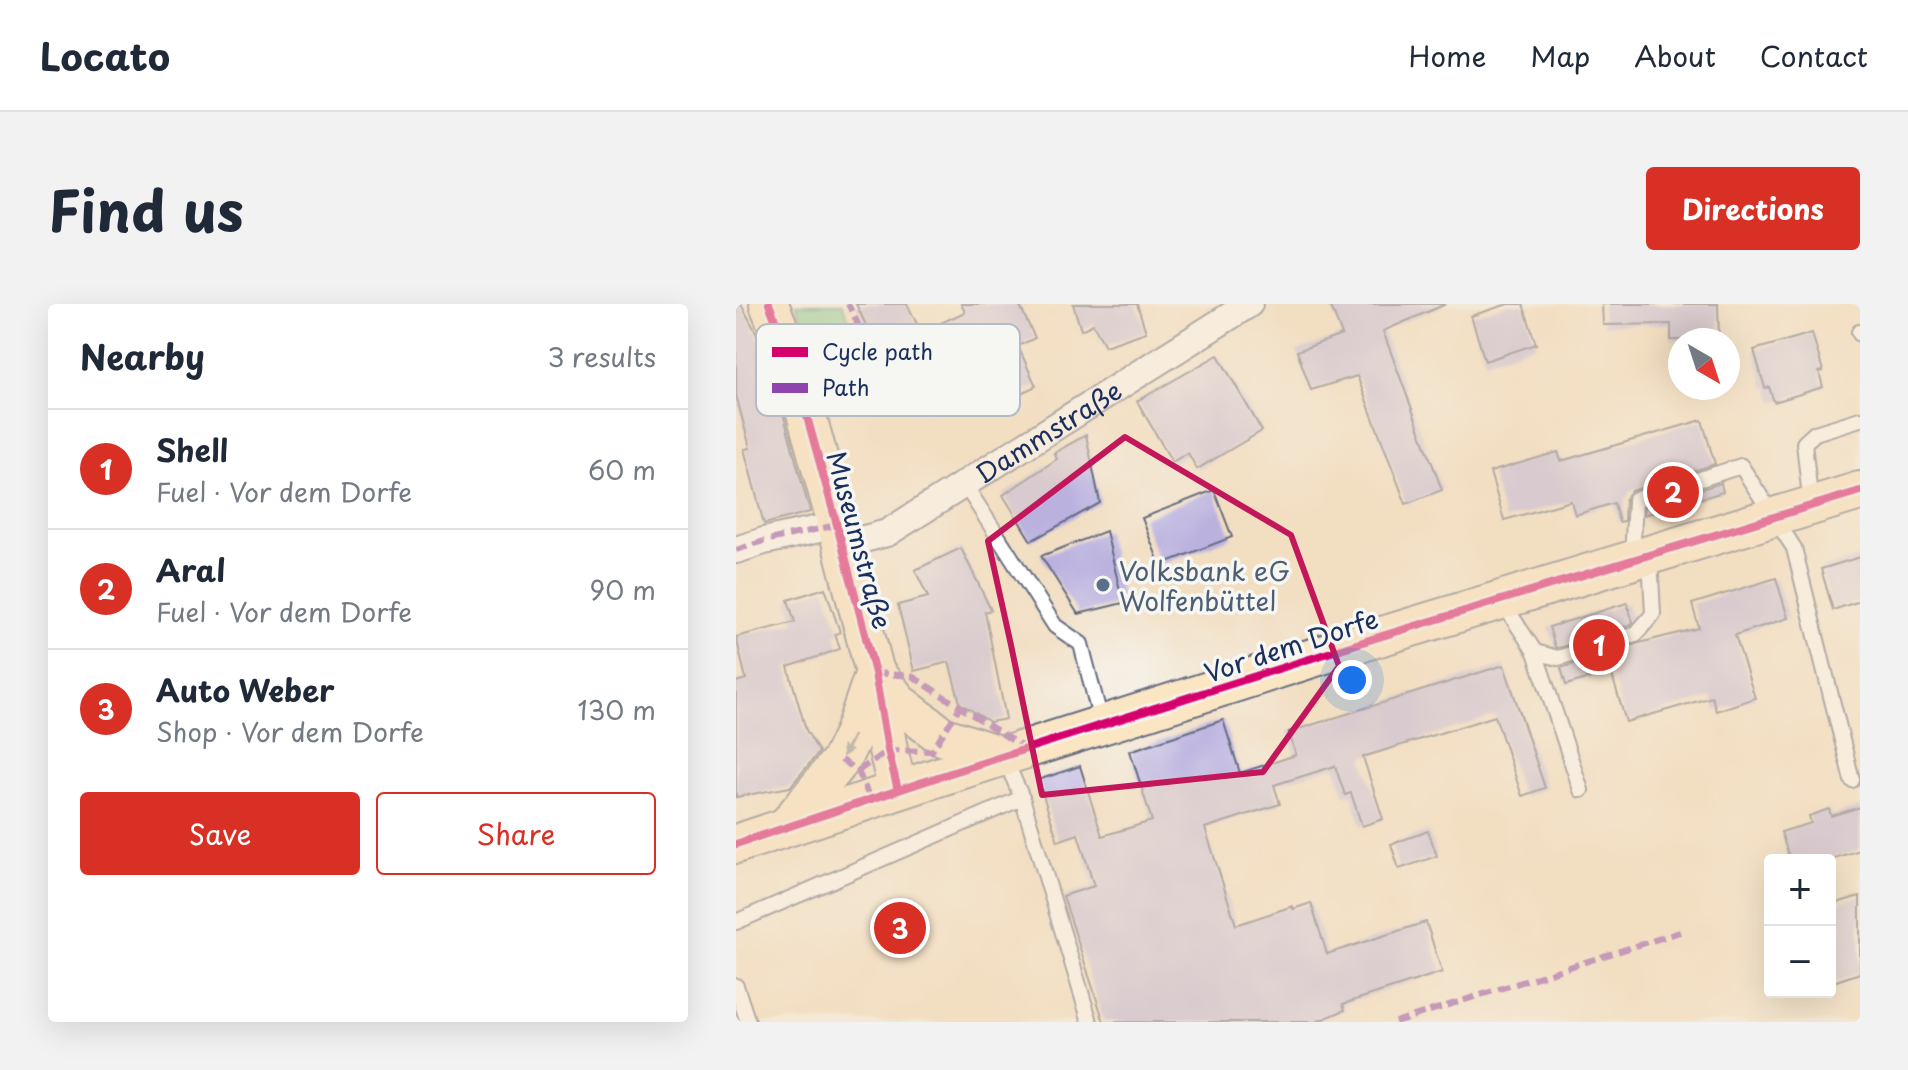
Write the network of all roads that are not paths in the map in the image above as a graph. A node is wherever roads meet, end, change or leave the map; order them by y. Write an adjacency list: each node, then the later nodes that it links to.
1 (769, 304): 3 (main road, Museumstraße)
2 (1249, 304): 6 (street, Dammstraße)
3 (777, 324)
4 (807, 416): 10 (main road, Museumstraße)
5 (1860, 419): 8 (lane)
6 (965, 485): 10 (street, Dammstraße); 16 (lane)
7 (1860, 491): 8 (main road, Vor dem Dorfe)
8 (1811, 506): 9 (main road, Vor dem Dorfe)
9 (1775, 517): 12 (main road, Vor dem Dorfe); 12 (lane); 18 (lane)
10 (839, 535): 11 (street, Dammstraße); 15 (main road, Museumstraße)
11 (736, 550)
12 (1641, 559): 13 (main road, Vor dem Dorfe); 14 (lane)
13 (1501, 601): 14 (lane); 16 (main road, Vor dem Dorfe)
14 (1535, 652): 20 (lane)
15 (875, 673): 17 (main road); 19 (main road, Museumstraße); 22 (main road, one-way to 22)
16 (1102, 726): 17 (main road, Vor dem Dorfe)
17 (1004, 757): 19 (main road, Vor dem Dorfe); 21 (lane)
18 (1852, 780)
19 (898, 790): 22 (main road, Vor dem Dorfe)
20 (1581, 790)
21 (1022, 798): 24 (lane); 27 (lane)
22 (787, 826): 23 (main road, Vor dem Dorfe)
23 (736, 844)
24 (736, 922)
25 (736, 986): 26 (lane)
26 (748, 1022)
27 (1090, 1022)

